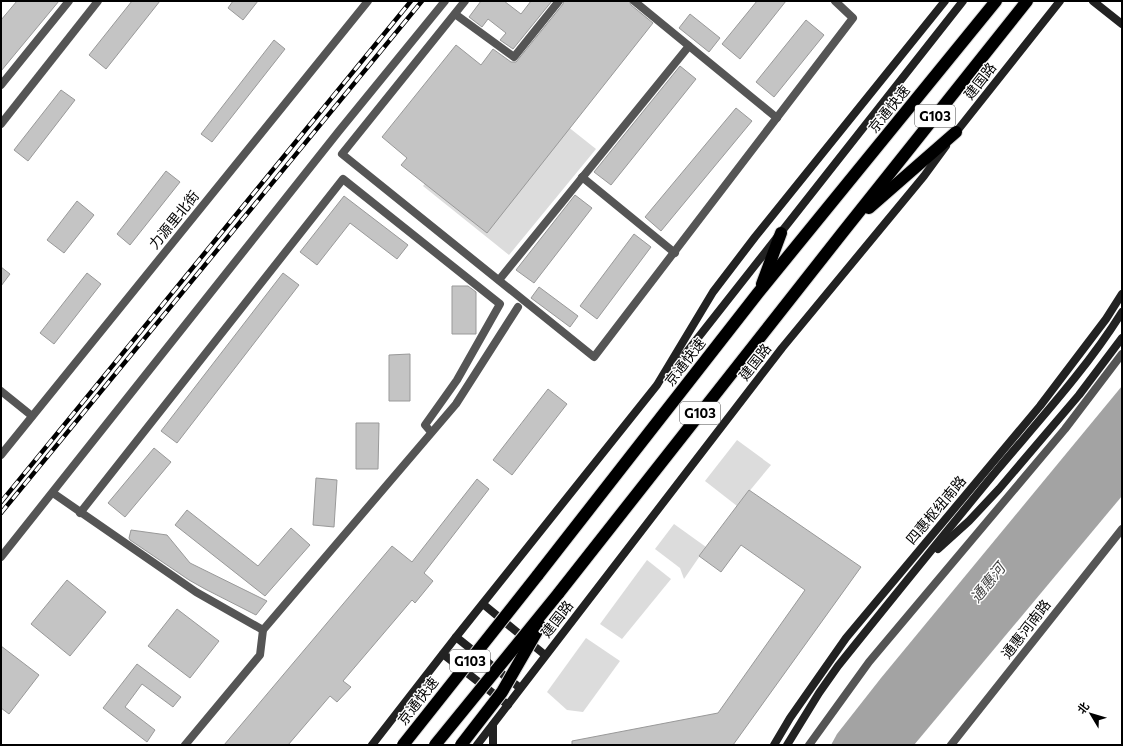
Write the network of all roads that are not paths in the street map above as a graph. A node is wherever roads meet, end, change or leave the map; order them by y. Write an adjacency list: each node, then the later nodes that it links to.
1 (68, 1): 18 (street)
2 (98, 1): 20 (street)
3 (368, 1): 35 (street, 力源里北街)
4 (445, 1): 38 (street)
5 (465, 1): 15 (street, bridge)
6 (559, 1): 15 (street)
7 (634, 1): 17 (street, bridge)
8 (835, 1): 19 (street, bridge)
9 (945, 1): 33 (main road)
10 (963, 1): 24 (main road)
11 (996, 1): 27 (highway, 京通快速 / G103)
12 (1027, 1): 23 (highway, G103)
13 (1060, 1): 21 (main road, 建国路)
14 (1092, 1): 16 (main road)
15 (455, 14): 26 (street, bridge)
16 (1122, 24)
17 (689, 46): 19 (street, bridge); 22 (street)
18 (1, 85)
19 (777, 118): 25 (street, bridge)
20 (1, 124)
21 (956, 132): 23 (highway); 48 (main road, 建国路)
22 (582, 177): 25 (street, bridge); 26 (street)
23 (843, 232): 43 (highway, G103)
24 (780, 233): 27 (highway); 33 (main road)
25 (675, 253): 26 (street, bridge)
26 (499, 280)
27 (758, 293): 54 (highway, 京通快速 / G103, bridge)
28 (1122, 294): 59 (main road, 四惠枢纽南路)
29 (518, 307): 36 (street)
30 (1122, 312): 42 (main road, 四惠枢纽南路)
31 (1122, 338): 42 (main road)
32 (1122, 354): 61 (street)
33 (657, 385): 44 (main road)
34 (1, 391): 35 (street)
35 (32, 416): 37 (street, 力源里北街)
36 (431, 432): 39 (street); 45 (street)
37 (1, 455)
38 (53, 493): 39 (street); 41 (street)
39 (80, 512): 45 (street)
40 (1122, 529): 62 (street, 通惠河南路)
41 (1, 557)
42 (922, 563): 60 (main road, 四惠枢纽南路)
43 (558, 594): 55 (highway, G103, bridge); 56 (highway, bridge)
44 (483, 604): 46 (main road); 48 (main road)
45 (263, 630): 52 (street)
46 (456, 637): 47 (main road); 49 (main road)
47 (443, 654): 50 (main road); 53 (main road)
48 (545, 655): 49 (main road, 建国路)
49 (520, 688): 50 (main road, 建国路)
50 (508, 705): 51 (main road, 建国路)
51 (493, 725): 57 (main road, 建国路); 58 (main road)
52 (185, 745)
53 (372, 745)
54 (403, 745)
55 (436, 745)
56 (461, 745)
57 (477, 745)
58 (493, 745)
59 (774, 745)
60 (787, 745)
61 (809, 745)
62 (951, 745)

